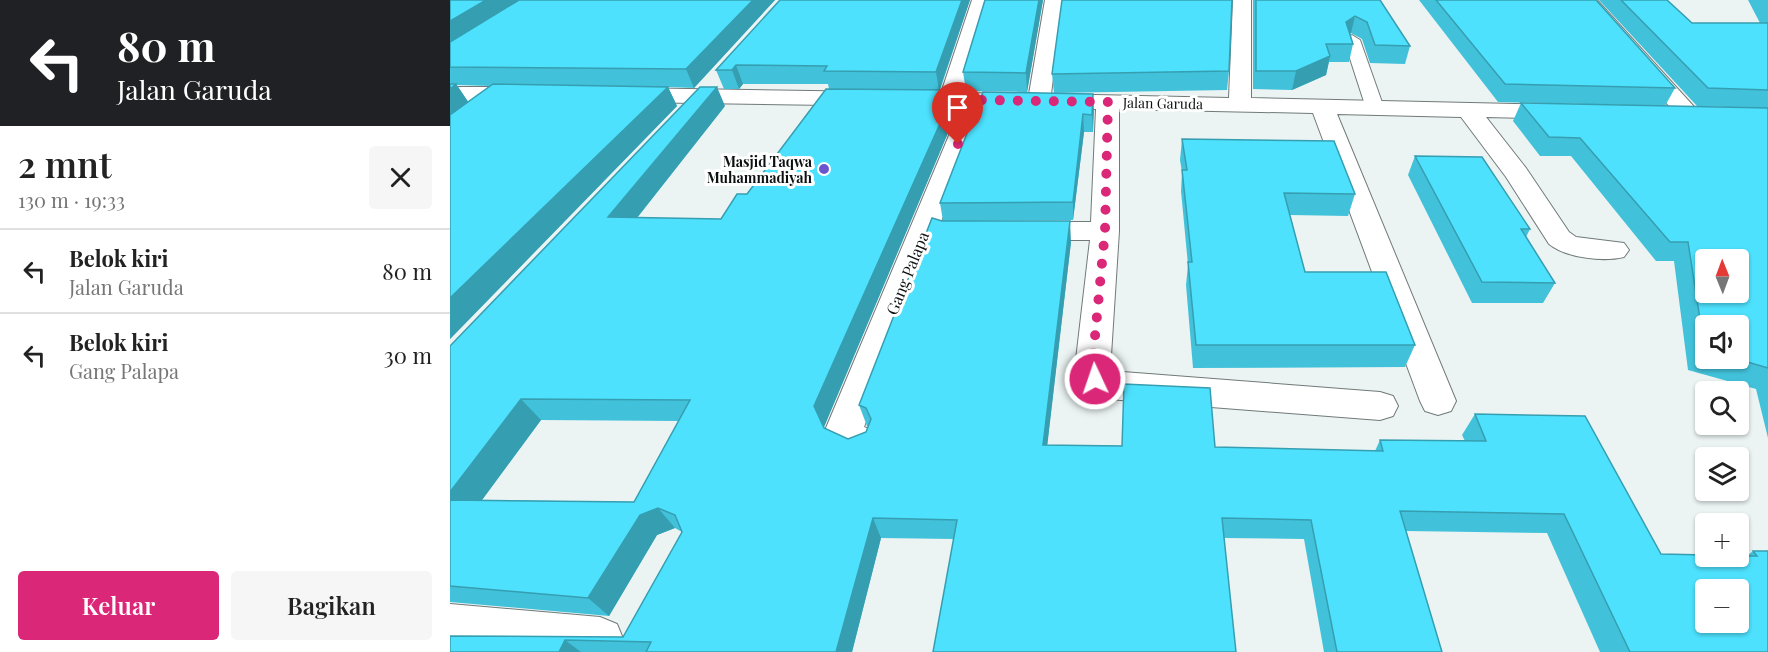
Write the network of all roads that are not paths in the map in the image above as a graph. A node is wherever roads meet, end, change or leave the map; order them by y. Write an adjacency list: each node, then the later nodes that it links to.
1 (981, 0): 11 (street)
2 (1054, 0): 12 (street)
3 (1242, 0): 14 (street)
4 (1587, 0): 19 (street)
5 (1352, 40): 16 (lane)
6 (710, 88): 10 (street, Jalan Garuda); 11 (street, Jalan Garuda); 21 (street)
7 (450, 94): 8 (street)
8 (500, 94): 9 (street); 20 (street)
9 (548, 94)
10 (607, 95)
11 (963, 100): 12 (street, Jalan Garuda); 27 (street, Gang Palapa)
12 (1039, 101): 13 (street, Jalan Garuda)
13 (1108, 102): 14 (street, Jalan Garuda); 23 (street)
14 (1240, 105): 15 (street, Jalan Garuda)
15 (1322, 106): 16 (street, Jalan Garuda); 25 (street)
16 (1375, 108): 17 (street, Jalan Garuda)
17 (1468, 110): 18 (street, Jalan Garuda); 24 (street)
18 (1585, 112)
19 (1654, 114)
20 (467, 118)
21 (678, 122)
22 (1003, 231): 23 (street)
23 (1105, 231): 26 (street)
24 (1614, 250)
25 (1438, 401)
26 (1380, 406)
27 (858, 441)
28 (450, 627): 29 (street)
29 (625, 639)

